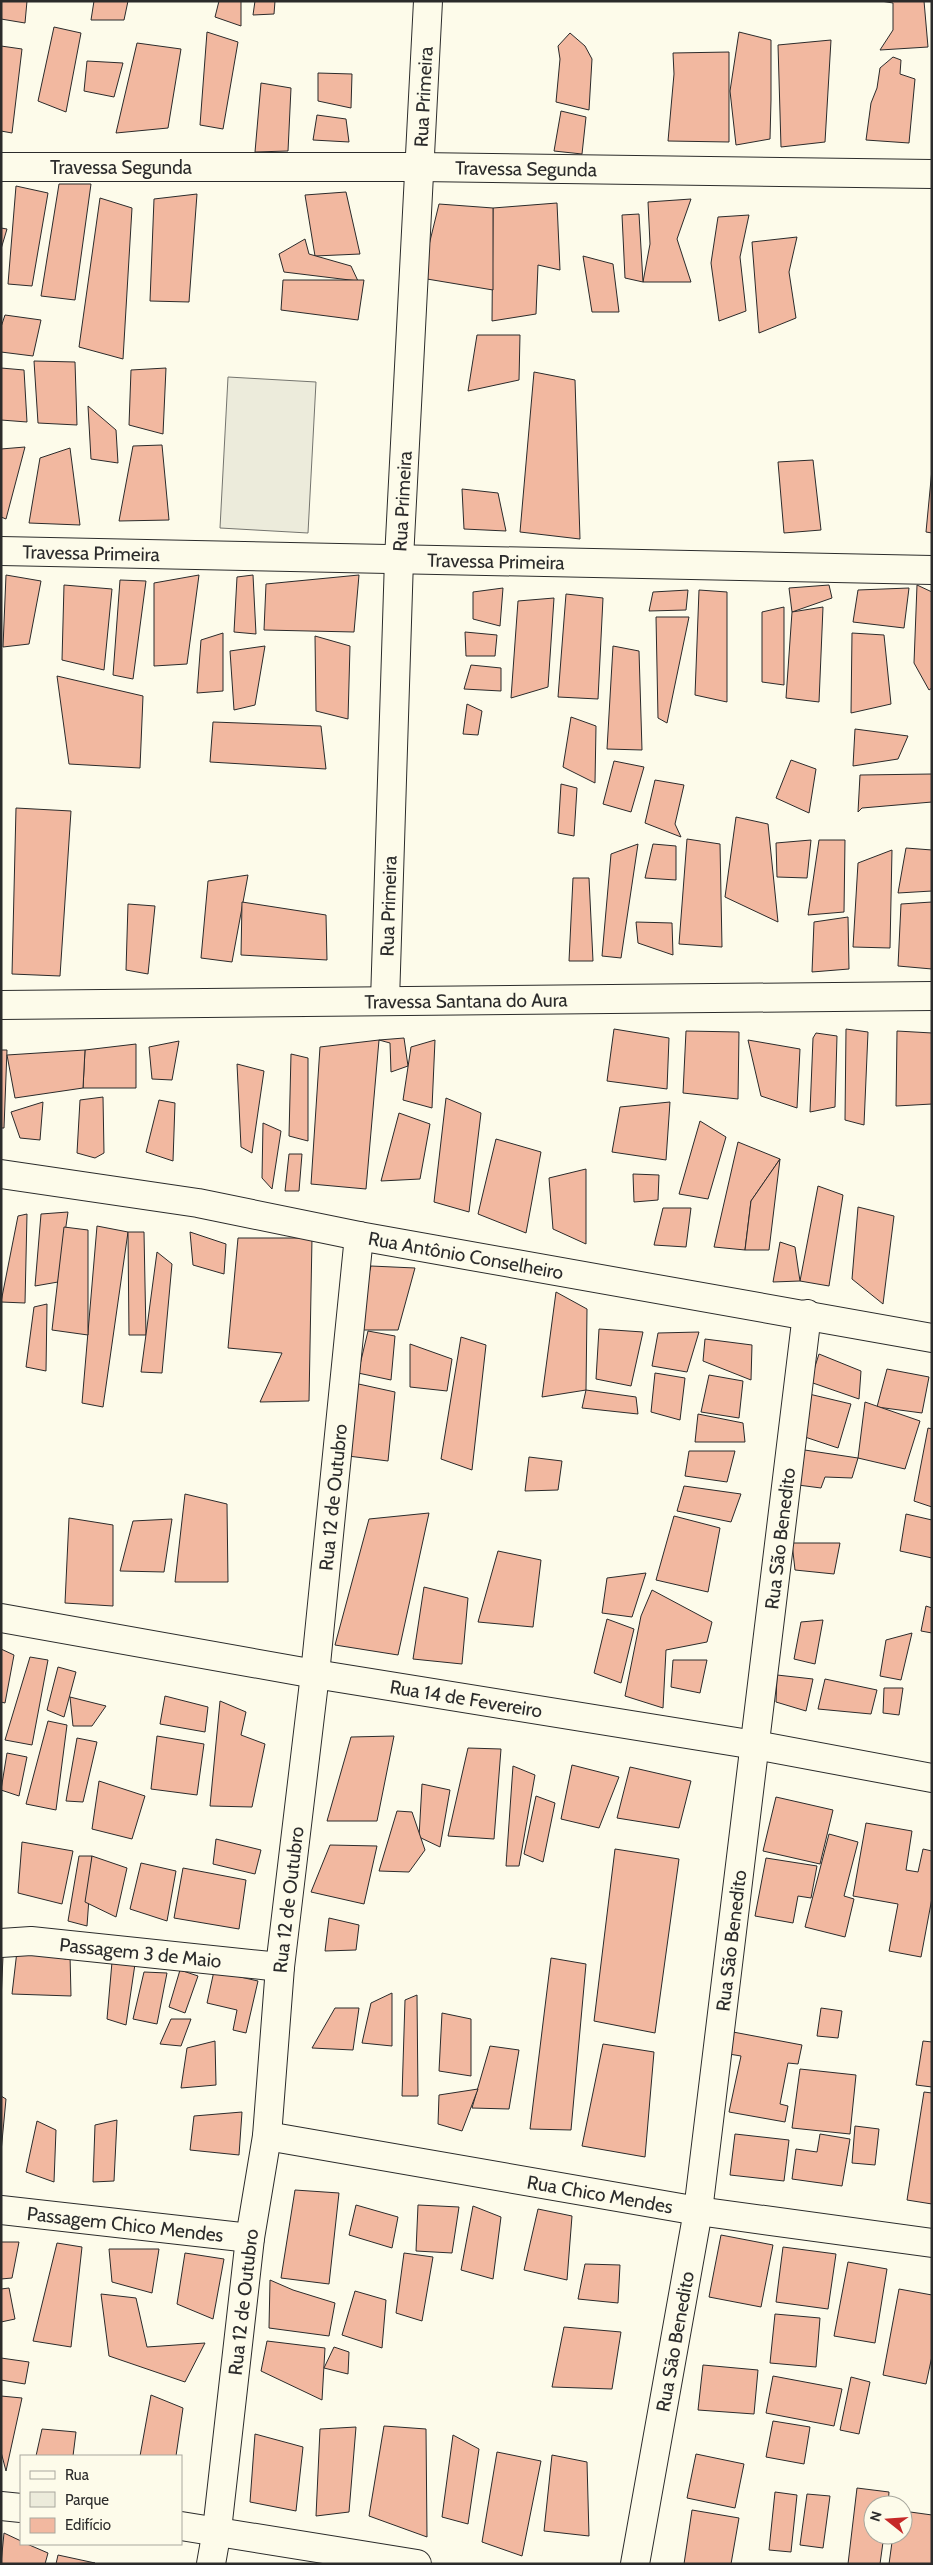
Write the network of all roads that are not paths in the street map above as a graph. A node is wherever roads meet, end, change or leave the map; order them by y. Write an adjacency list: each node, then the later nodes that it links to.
1 (428, 1): 3 (street, Rua Primeira)
2 (1, 166): 3 (street, Travessa Segunda)
3 (419, 167): 4 (street, Travessa Segunda); 6 (street, Rua Primeira)
4 (932, 174)
5 (1, 551): 6 (street, Travessa Primeira)
6 (399, 559): 7 (street, Travessa Primeira); 9 (street, Rua Primeira)
7 (932, 570)
8 (932, 996): 9 (street, Travessa Santana do Aura)
9 (385, 1001): 10 (street, Travessa Santana do Aura)
10 (1, 1005)
11 (1, 1174): 12 (street, Rua Antônio Conselheiro)
12 (359, 1236): 13 (street, Rua Antônio Conselheiro); 16 (street, Rua 12 de Outubro)
13 (807, 1314): 14 (street, Rua Antônio Conselheiro); 17 (street, Rua São Benedito)
14 (932, 1338)
15 (1, 1618): 16 (street, Rua 14 de Fevereiro)
16 (315, 1674): 17 (street, Rua 14 de Fevereiro); 20 (street, Rua 12 de Outubro)
17 (755, 1745): 18 (street, Rua 14 de Fevereiro); 23 (street, Rua São Benedito)
18 (932, 1778)
19 (1, 1943): 20 (street, Passagem 3 de Maio)
20 (280, 1967): 21 (street, Rua 12 de Outubro)
21 (267, 2136): 23 (street, Rua Chico Mendes); 24 (street, Rua 12 de Outubro)
22 (1, 2210): 24 (street, Passagem Chico Mendes)
23 (698, 2211): 25 (street, Rua Chico Mendes); 32 (street, Rua São Benedito)
24 (250, 2238): 29 (street, Rua 12 de Outubro)
25 (932, 2243)
26 (1, 2506): 27 (street)
27 (20, 2508)
28 (182, 2526): 29 (street)
29 (217, 2530): 30 (street, Rua 12 de Outubro); 31 (street)
30 (211, 2564)
31 (417, 2564)
32 (635, 2564)

